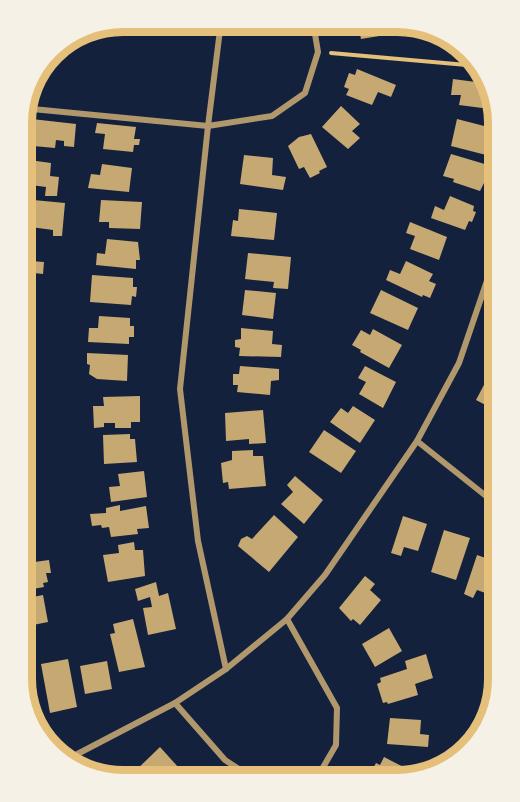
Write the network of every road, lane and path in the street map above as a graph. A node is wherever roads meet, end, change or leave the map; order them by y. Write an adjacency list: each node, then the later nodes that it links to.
1 (220, 32): 6 (street)
2 (315, 32): 3 (street)
3 (318, 52): 4 (path); 6 (street)
4 (468, 65)
5 (32, 109): 6 (street)
6 (208, 126): 11 (street)
7 (488, 278): 8 (street)
8 (417, 441): 9 (street); 10 (street)
9 (488, 498)
10 (287, 619): 11 (street); 15 (street)
11 (226, 669): 12 (street)
12 (175, 703): 13 (street); 14 (street)
13 (74, 756)
14 (240, 770)
15 (321, 770)

